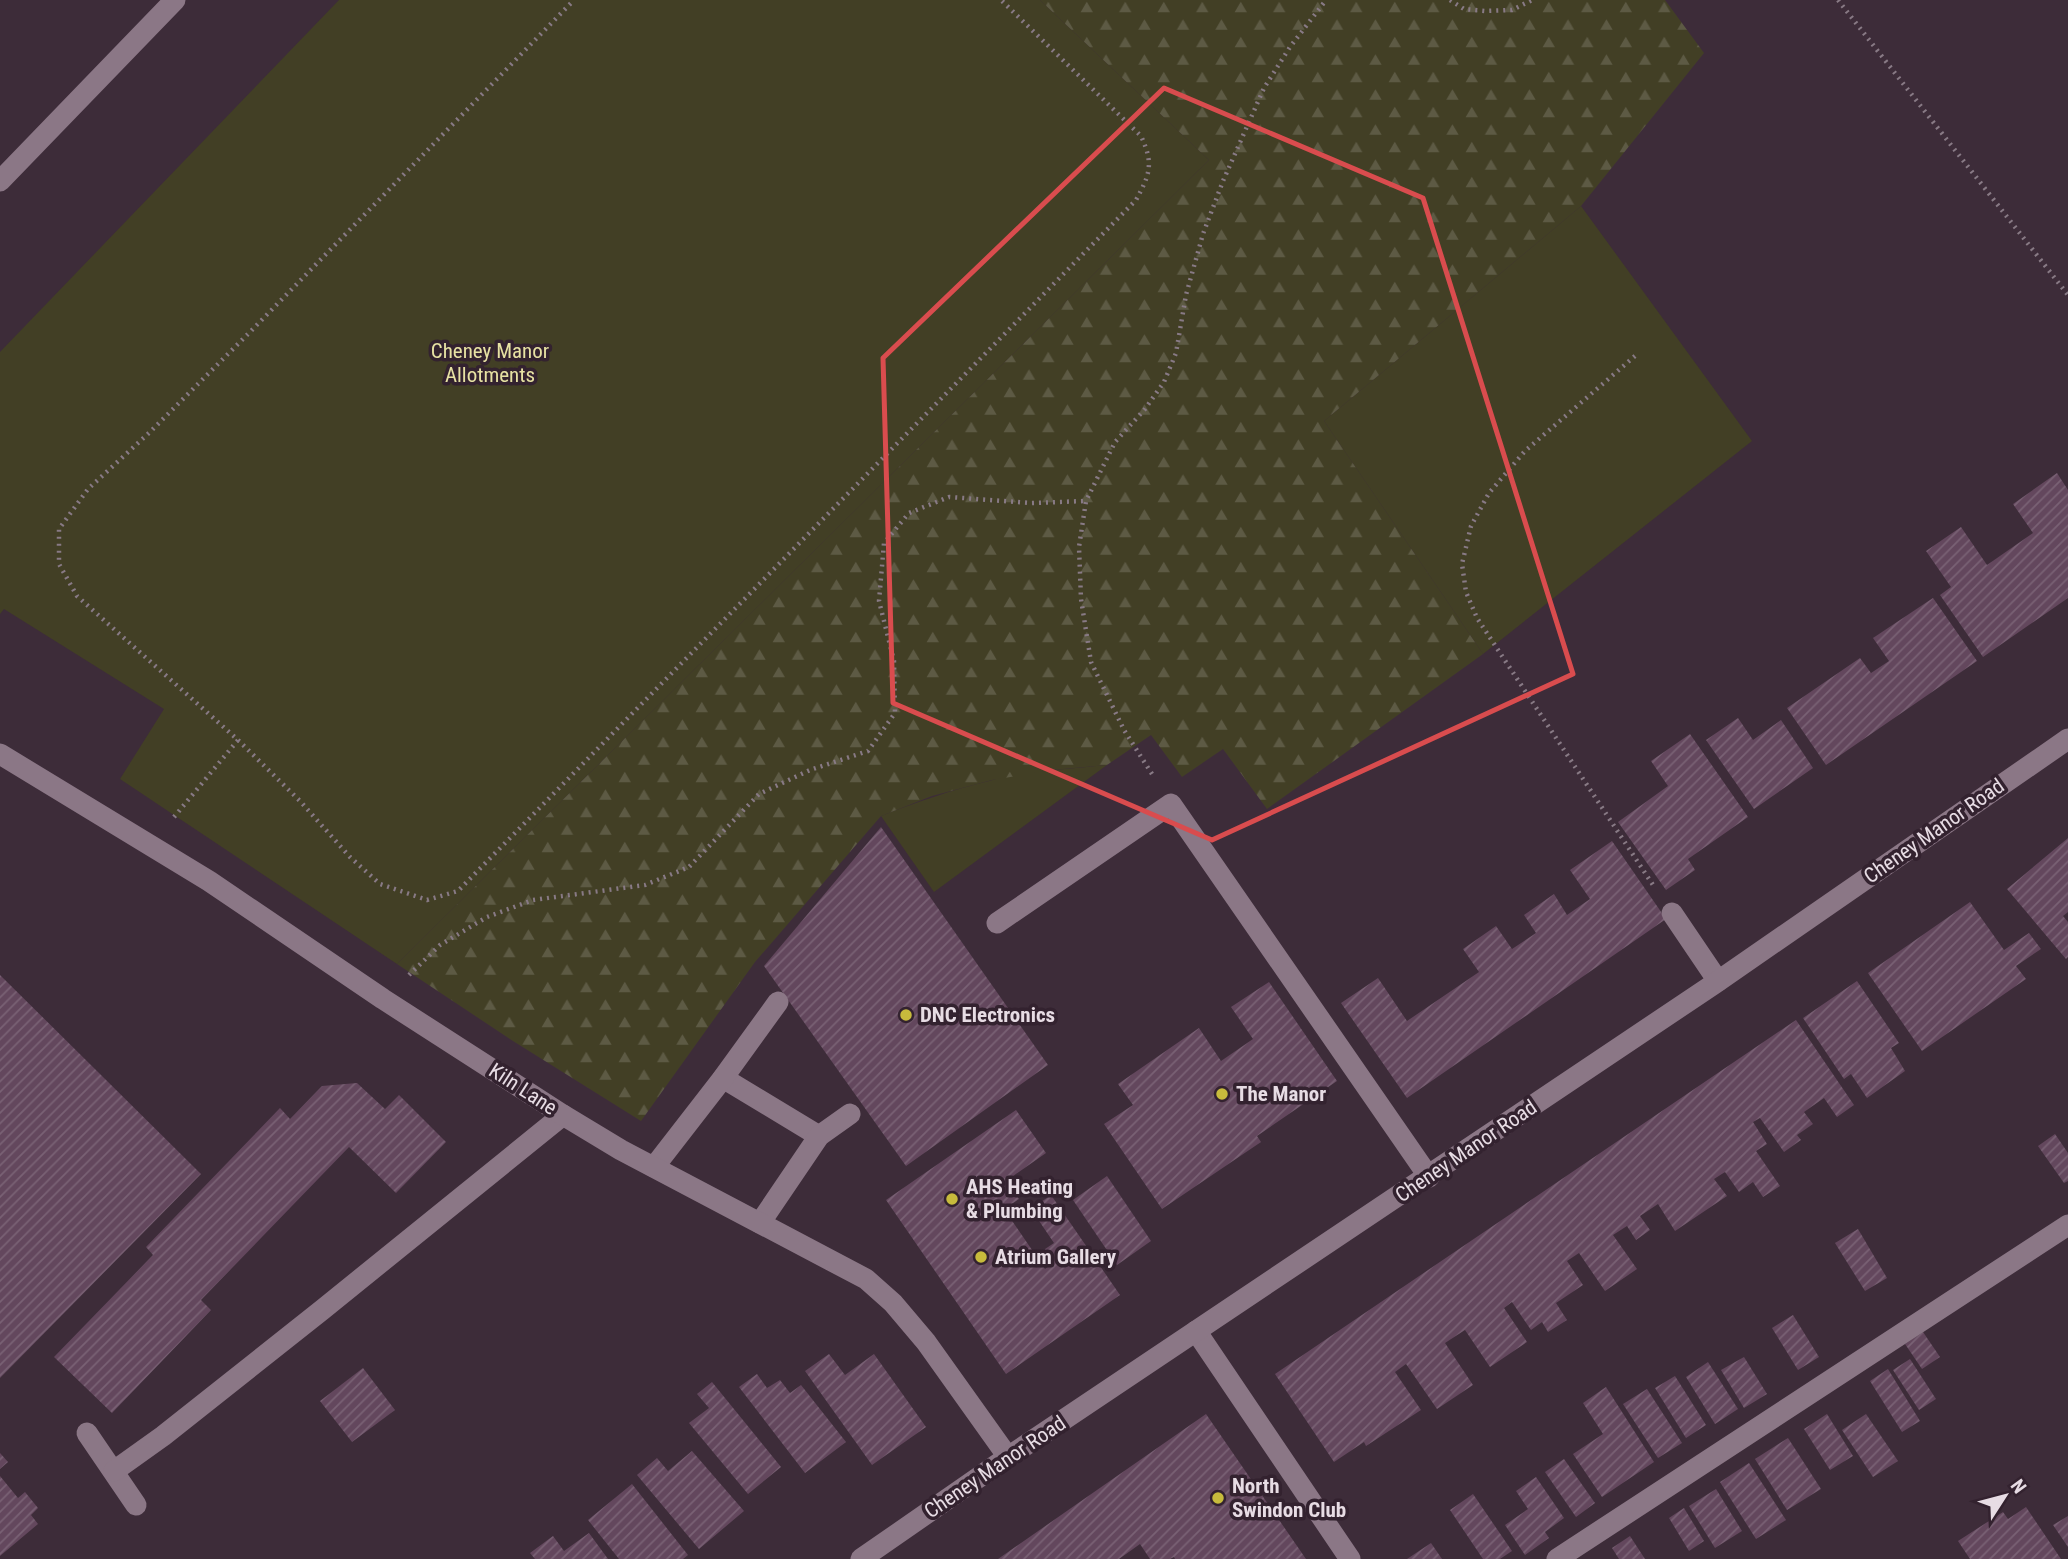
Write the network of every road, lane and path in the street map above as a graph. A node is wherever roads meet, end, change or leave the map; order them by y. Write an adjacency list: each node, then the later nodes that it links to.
1 (175, 0): 8 (street)
2 (574, 0): 13 (path)
3 (1001, 0): 13 (path)
4 (1326, 0): 11 (path)
5 (1450, 0): 6 (path)
6 (1532, 0)
7 (1838, 0): 9 (path)
8 (0, 181)
9 (2068, 295)
10 (1635, 356): 17 (path)
11 (1086, 501): 15 (path); 20 (path)
12 (2068, 739): 19 (street, Cheney Manor Road)
13 (238, 740): 16 (path)
14 (0, 754): 16 (street, Kiln Lane)
15 (1171, 804): 18 (street); 27 (street)
16 (152, 845): 20 (street, Kiln Lane)
17 (1672, 913): 19 (street)
18 (997, 923)
19 (1718, 981): 27 (street, Cheney Manor Road)
20 (383, 999): 24 (street, Kiln Lane)
21 (778, 1002): 22 (street)
22 (723, 1078): 25 (street); 26 (street)
23 (850, 1114): 25 (street)
24 (563, 1115): 26 (street, Kiln Lane); 33 (street)
25 (819, 1136): 28 (street)
26 (654, 1167): 28 (street, Kiln Lane)
27 (1429, 1177): 30 (street, Cheney Manor Road)
28 (760, 1223): 32 (street, Kiln Lane)
29 (2068, 1225): 37 (street)
30 (1196, 1331): 32 (street, Cheney Manor Road); 36 (street)
31 (87, 1433): 33 (street)
32 (1008, 1457): 35 (street, Cheney Manor Road)
33 (114, 1471): 34 (street)
34 (136, 1505)
35 (861, 1559)
36 (1350, 1559)
37 (1557, 1559)

